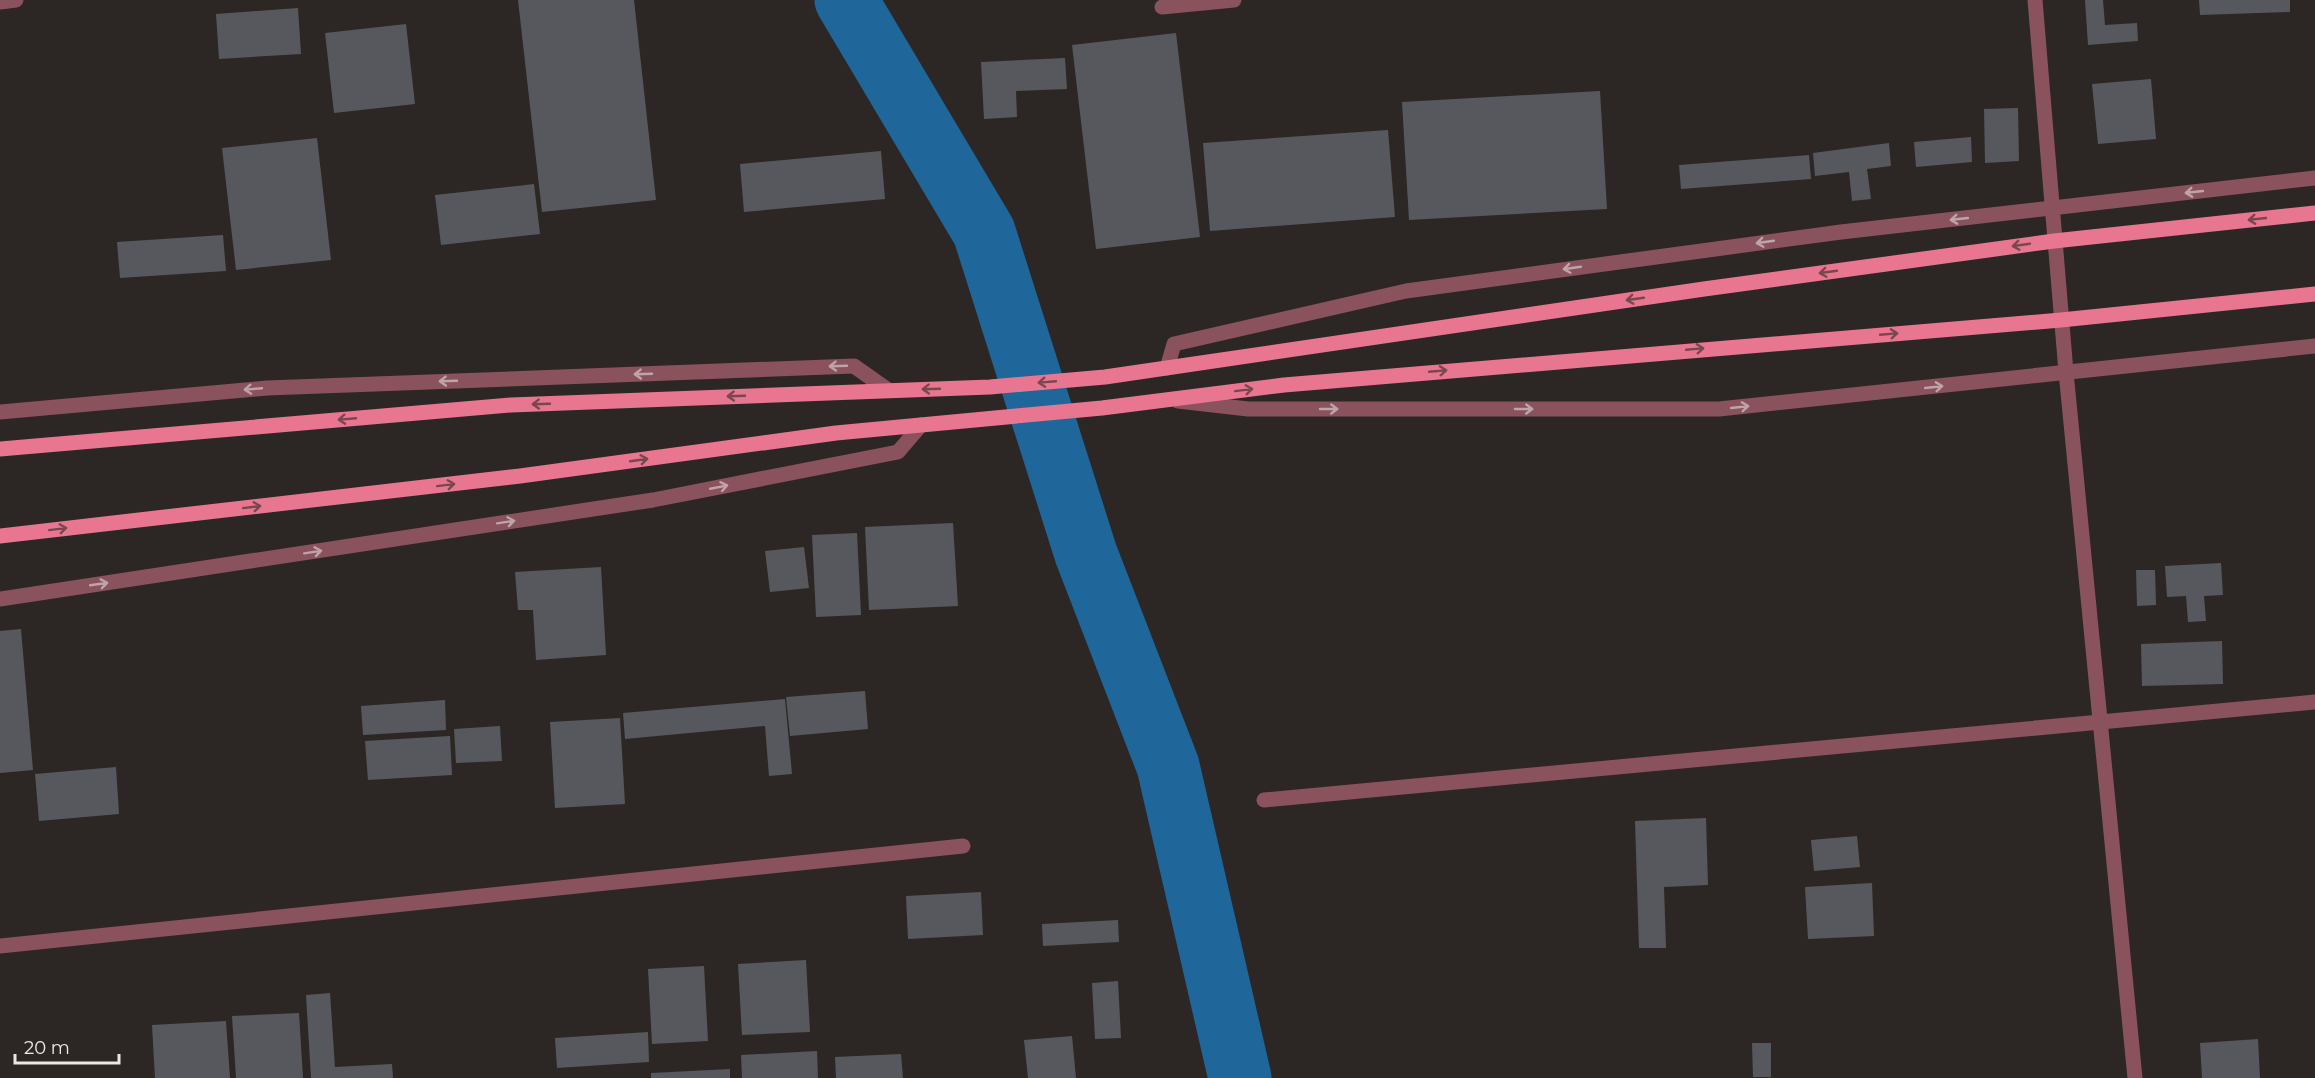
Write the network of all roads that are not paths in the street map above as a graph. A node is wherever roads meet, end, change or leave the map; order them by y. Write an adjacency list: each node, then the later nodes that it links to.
1 (16, 0): 4 (street)
2 (1234, 0): 5 (street)
3 (2035, 0): 7 (street)
4 (0, 2)
5 (1162, 7)
6 (2315, 178): 7 (street, one-way to 7)
7 (2052, 208): 9 (street); 13 (street, one-way to 13)
8 (2315, 213): 9 (main road, one-way to 9)
9 (2054, 241): 11 (street); 13 (main road, one-way to 13)
10 (2315, 294): 11 (main road)
11 (2061, 320): 14 (street); 16 (main road, one-way to 11)
12 (2315, 346): 14 (street)
13 (1167, 368): 15 (main road, one-way to 15)
14 (2066, 372): 16 (street, one-way to 14); 23 (street)
15 (888, 390): 17 (street, one-way to 17); 19 (main road, one-way to 19)
16 (1166, 400): 18 (main road)
17 (0, 412)
18 (921, 424): 20 (main road, one-way to 18); 21 (street, one-way to 18)
19 (0, 449)
20 (0, 536)
21 (0, 599)
22 (2315, 702): 23 (street)
23 (2099, 722): 24 (street); 27 (street)
24 (1264, 800)
25 (963, 846): 26 (street)
26 (0, 946)
27 (2135, 1078)

